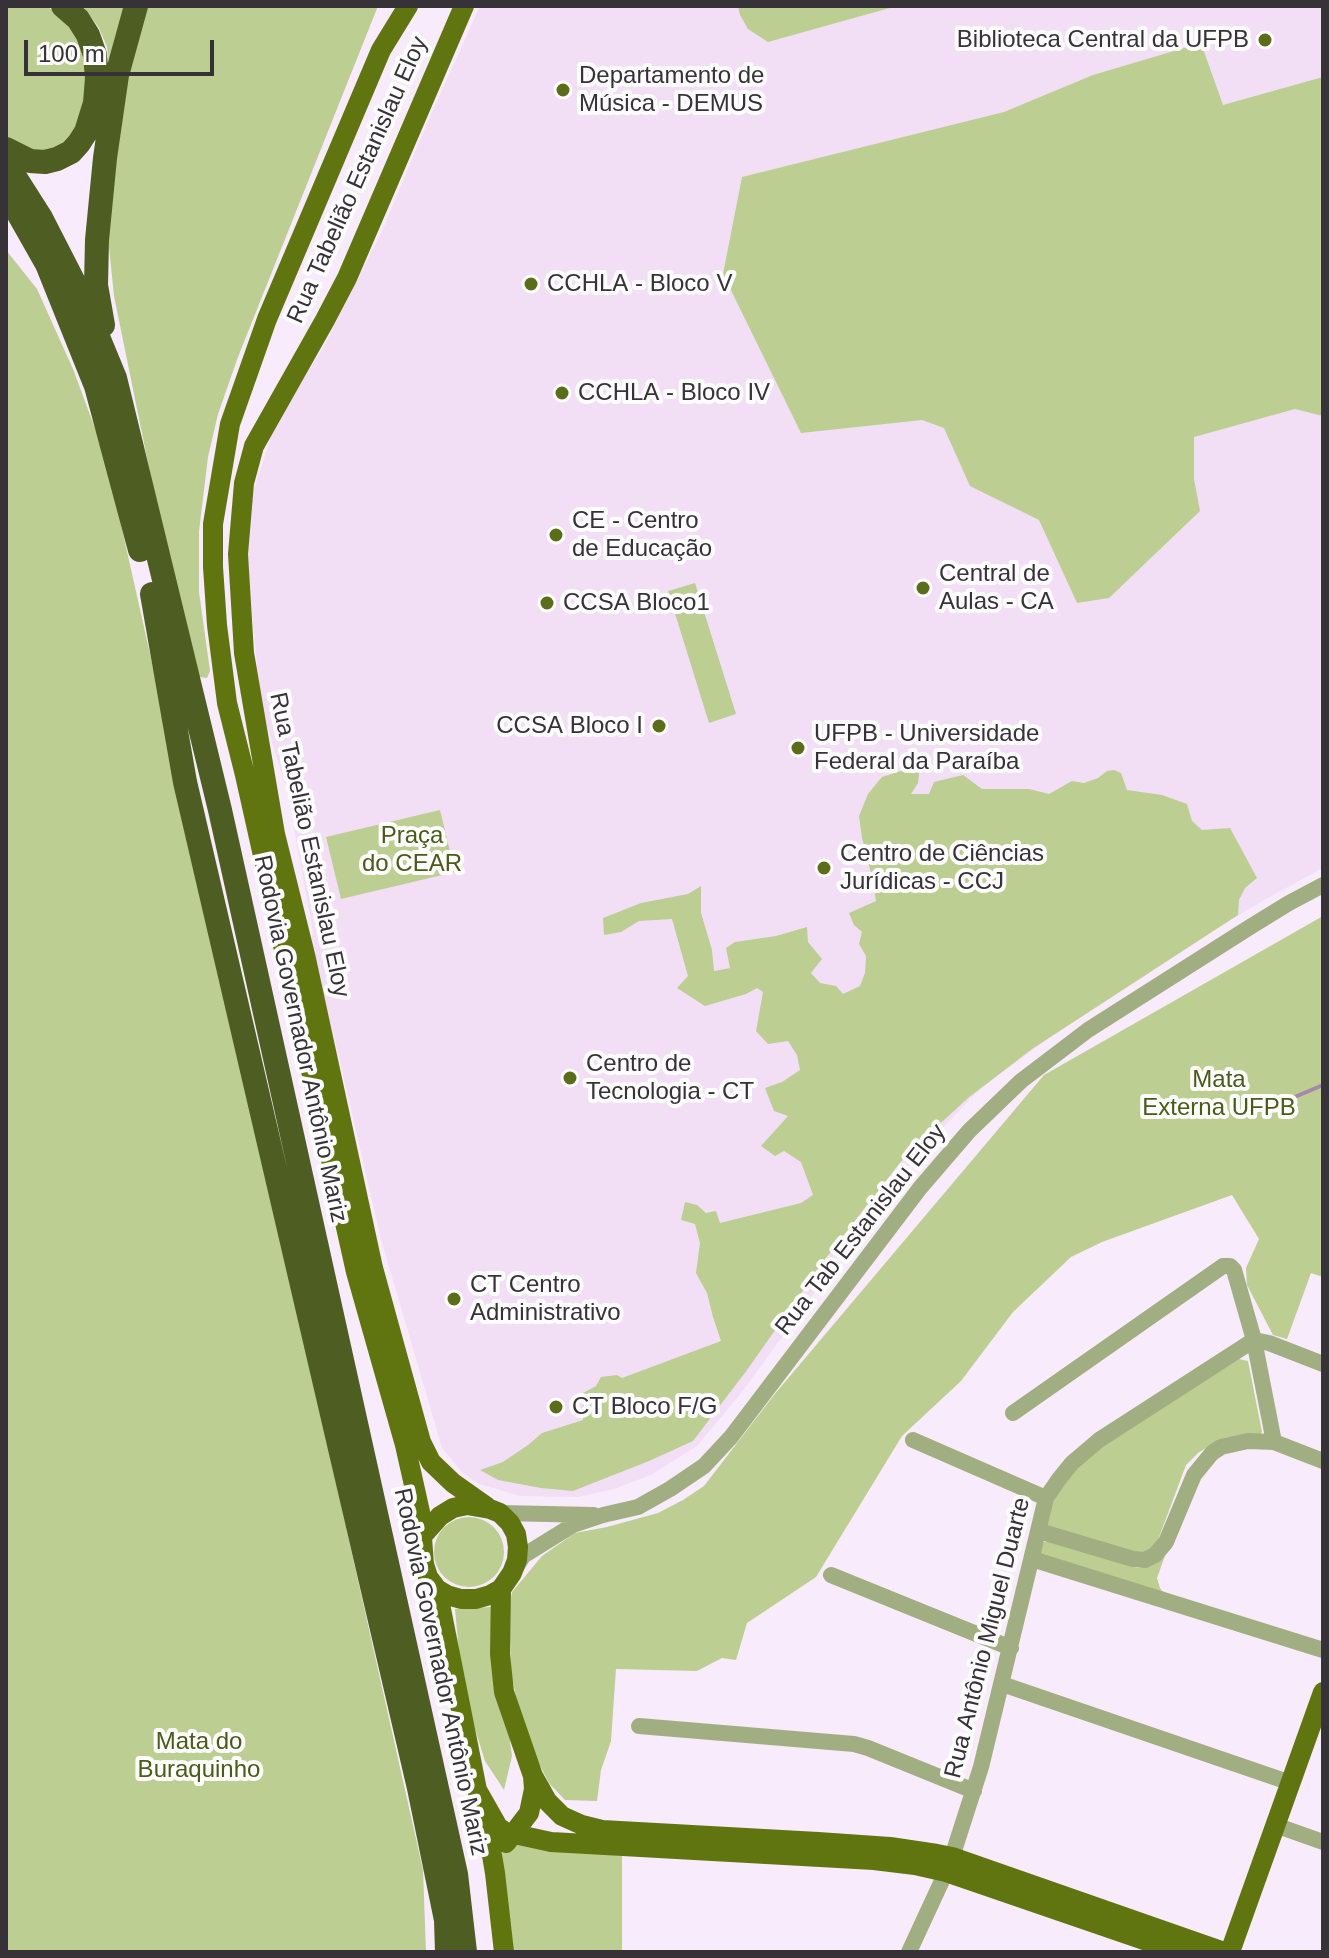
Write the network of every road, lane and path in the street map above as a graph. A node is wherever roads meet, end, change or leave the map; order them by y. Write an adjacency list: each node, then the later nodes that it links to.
1 (63, 6): 7 (highway)
2 (136, 6): 12 (highway)
3 (396, 6): 6 (main road)
4 (408, 6): 6 (main road, Rua Tabelião Estanislau Eloy)
5 (464, 6): 23 (main road, Rua Tabelião Estanislau Eloy)
6 (381, 50): 26 (main road, Rua Tabelião Estanislau Eloy)
7 (6, 149)
8 (6, 163): 12 (highway, Rodovia Governador Antônio Mariz)
9 (6, 191): 11 (highway, Rodovia Governador Antônio Mariz)
10 (6, 220): 11 (highway)
11 (47, 264): 45 (highway, Rodovia Governador Antônio Mariz)
12 (115, 378): 46 (highway, Rodovia Governador Antônio Mariz)
13 (1323, 885): 15 (street, Rua Tab Estanislau Eloy)
14 (1323, 896): 15 (street, Rua Tab Estanislau Eloy)
15 (1289, 903): 24 (street, Rua Tab Estanislau Eloy)
16 (1254, 1340): 17 (street); 18 (street); 20 (street); 22 (street, Rua Antônio Miguel Duarte)
17 (1323, 1364)
18 (1013, 1413)
19 (913, 1440): 22 (street)
20 (1274, 1442): 21 (street); 25 (street)
21 (1323, 1461)
22 (1046, 1498): 25 (street, Rua Antônio Miguel Duarte)
23 (495, 1511): 24 (street, Rua Tab Estanislau Eloy); 26 (main road); 29 (main road)
24 (603, 1515): 29 (street, Rua Tab Estanislau Eloy)
25 (1039, 1531): 27 (street, Rua Antônio Miguel Duarte)
26 (423, 1535): 30 (main road)
27 (1032, 1559): 31 (street, Rua Antônio Miguel Duarte); 32 (street)
28 (831, 1575): 31 (street)
29 (506, 1581): 30 (main road); 36 (main road)
30 (437, 1589): 38 (main road)
31 (1011, 1648): 33 (street, Rua Antônio Miguel Duarte)
32 (1323, 1650)
33 (1002, 1684): 37 (street); 39 (street, Rua Antônio Miguel Duarte)
34 (1323, 1693): 37 (main road)
35 (639, 1726): 39 (street)
36 (533, 1776): 41 (main road); 43 (main road)
37 (1291, 1783): 40 (main road)
38 (477, 1790): 41 (main road); 44 (main road)
39 (974, 1791): 43 (street, Rua Antônio Miguel Duarte)
40 (1275, 1825): 42 (street); 50 (main road)
41 (513, 1834): 43 (main road); 44 (main road)
42 (1323, 1842)
43 (949, 1864): 48 (street, Rua Antônio Miguel Duarte); 49 (main road); 50 (main road)
44 (495, 1873): 47 (main road)
45 (447, 1952)
46 (465, 1952)
47 (504, 1952)
48 (909, 1952)
49 (1179, 1952)
50 (1227, 1952)

